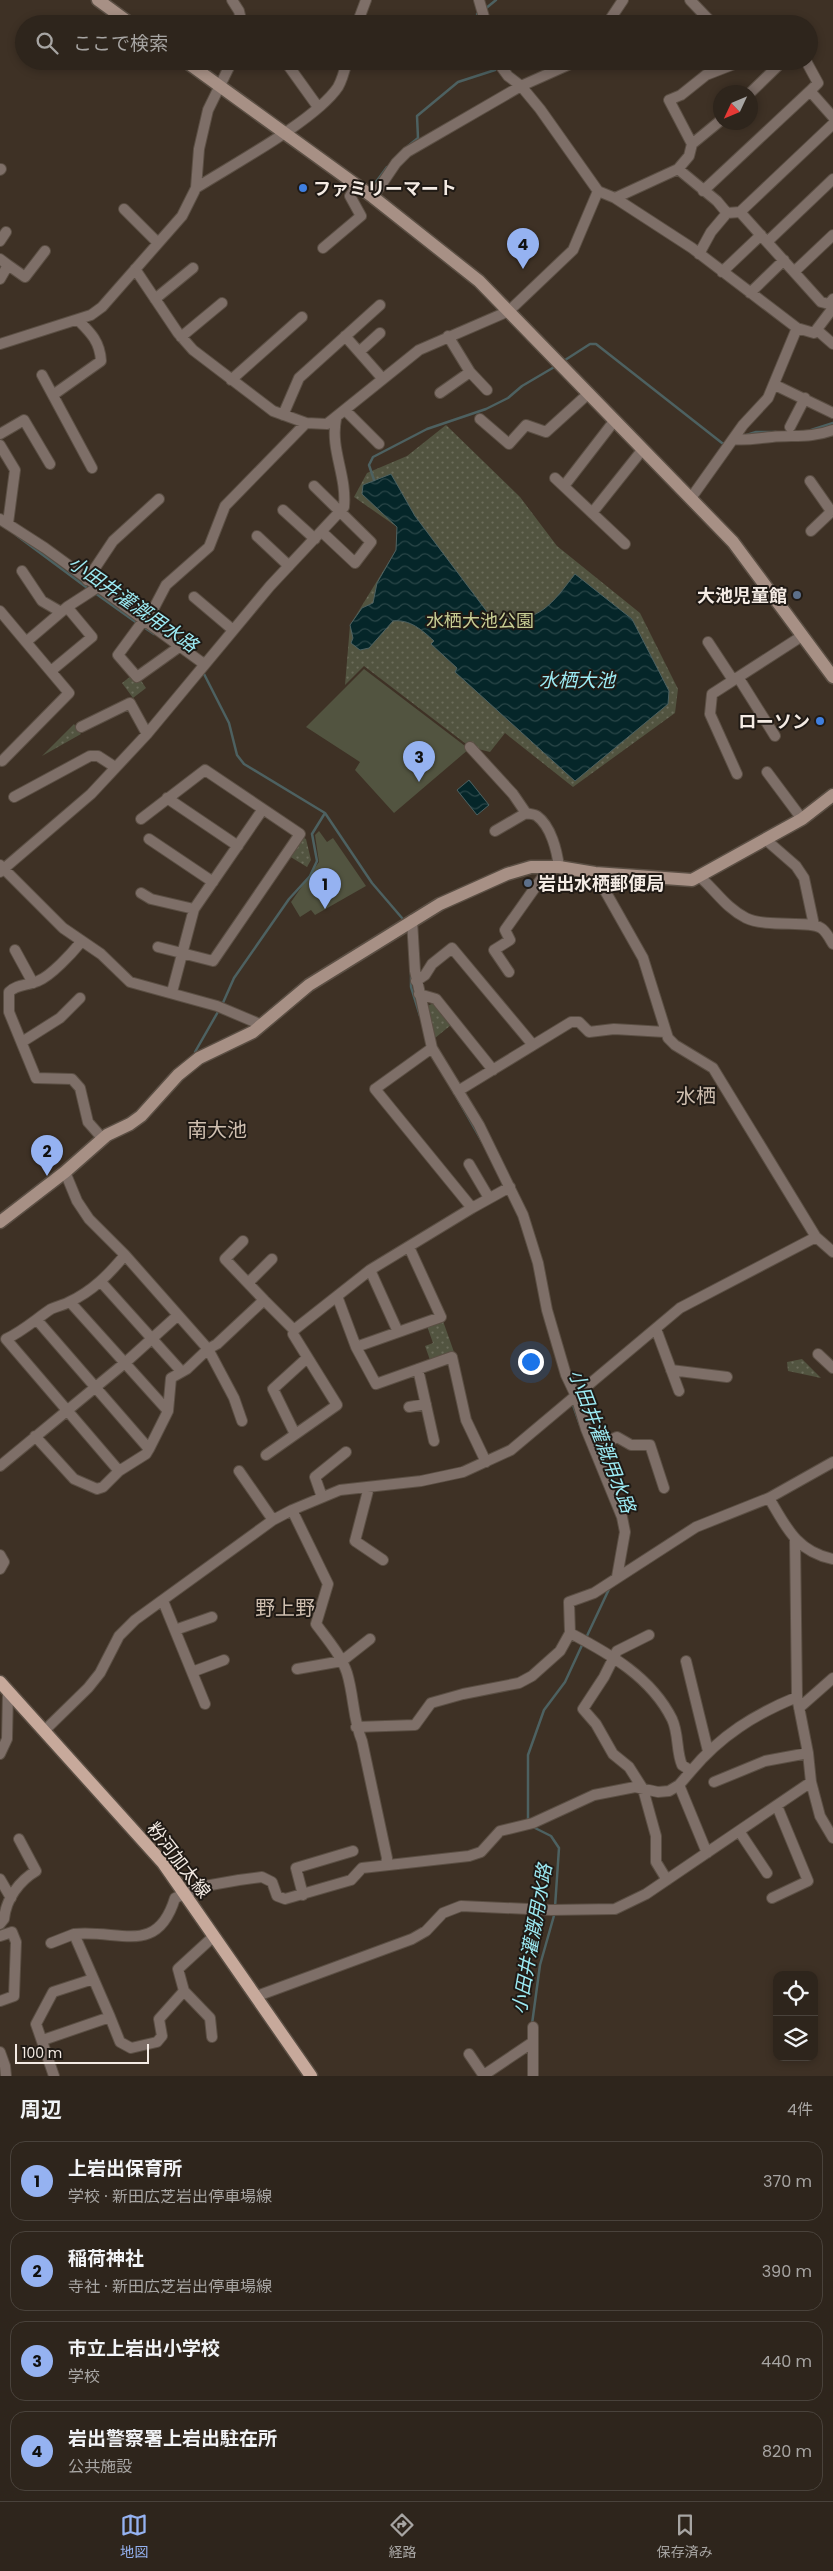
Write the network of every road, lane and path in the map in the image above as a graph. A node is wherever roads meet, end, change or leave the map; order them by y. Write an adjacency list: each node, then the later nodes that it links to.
1 (98, 0): 7 (main road)
2 (232, 0): 8 (street)
3 (366, 0): 9 (street)
4 (479, 0): 10 (street)
5 (623, 0): 11 (street)
6 (690, 0): 12 (street)
7 (119, 15)
8 (241, 15)
9 (360, 15)
10 (483, 15)
11 (613, 15)
12 (704, 15)
13 (198, 70): 23 (main road)
14 (228, 70): 23 (street)
15 (291, 70): 26 (street)
16 (344, 70): 26 (street)
17 (504, 70): 24 (street)
18 (557, 70): 24 (street)
19 (719, 70): 31 (street)
20 (774, 70): 22 (street)
21 (811, 70): 25 (street)
22 (758, 85)
23 (220, 86): 30 (main road); 35 (street)
24 (521, 86): 36 (street); 38 (street)
25 (810, 92): 27 (street); 37 (street)
26 (318, 107): 30 (street)
27 (833, 117)
28 (833, 124): 41 (street)
29 (713, 127): 31 (street)
30 (285, 132): 34 (main road); 35 (street)
31 (692, 144): 32 (street)
32 (678, 169): 37 (street); 39 (street)
33 (833, 179): 45 (street)
34 (357, 186): 38 (main road); 48 (street)
35 (196, 188): 47 (street)
36 (598, 191): 39 (street); 64 (street)
37 (703, 191): 42 (street)
38 (373, 197): 64 (main road)
39 (615, 198): 50 (street)
40 (124, 209): 47 (street)
41 (740, 212): 42 (street); 45 (street)
42 (727, 213): 50 (street)
43 (6, 232): 46 (street)
44 (833, 235): 55 (street)
45 (764, 238): 51 (street); 56 (street)
46 (0, 241)
47 (158, 242): 54 (street)
48 (323, 248)
49 (44, 251): 52 (street)
50 (699, 254): 56 (street)
51 (784, 260): 55 (street); 58 (street)
52 (4, 262): 57 (street)
53 (193, 268): 59 (street)
54 (135, 269): 59 (street); 66 (street)
55 (795, 271): 60 (street)
56 (722, 272): 58 (street)
57 (0, 279)
58 (750, 293): 67 (street)
59 (155, 299): 72 (street)
60 (833, 299)
61 (222, 302): 72 (street)
62 (380, 305): 70 (street)
63 (833, 308): 68 (street)
64 (509, 311): 71 (street); 83 (main road)
65 (302, 317): 79 (street)
66 (78, 321): 73 (street); 84 (street)
67 (797, 328): 68 (street); 80 (street)
68 (817, 330): 74 (street)
69 (380, 332): 75 (street)
70 (345, 336): 75 (street); 88 (street)
71 (448, 336): 76 (street); 78 (street)
72 (181, 337): 79 (street)
73 (0, 344)
74 (833, 344)
75 (359, 352): 78 (street)
76 (470, 372): 81 (street); 82 (street)
77 (42, 375): 84 (street)
78 (382, 378): 86 (street)
79 (231, 380): 88 (street)
80 (775, 384): 85 (street); 96 (street)
81 (487, 390)
82 (440, 393)
83 (589, 393): 90 (street); 91 (main road)
84 (53, 395): 101 (street)
85 (805, 398): 87 (street); 93 (street)
86 (346, 410): 89 (street); 97 (street)
87 (833, 413)
88 (283, 415): 92 (street)
89 (336, 419): 92 (street); 110 (street)
90 (480, 419)
91 (615, 420): 99 (main road); 105 (street)
92 (306, 423): 125 (street)
93 (790, 427)
94 (832, 433): 96 (street)
95 (0, 434): 100 (street)
96 (733, 439): 106 (street)
97 (379, 444)
98 (0, 445): 112 (street)
99 (643, 449): 106 (main road); 111 (street)
100 (50, 464)
101 (92, 468)
102 (555, 478): 105 (street)
103 (810, 481): 109 (street)
104 (314, 486): 110 (street)
105 (564, 486): 111 (street)
106 (691, 498): 127 (main road)
107 (159, 499): 120 (street)
108 (283, 510): 116 (street)
109 (832, 511): 113 (street)
110 (340, 512): 114 (street); 114 (street)
111 (592, 513): 117 (street)
112 (4, 521): 120 (street)
113 (811, 530)
114 (322, 532): 116 (street)
115 (257, 536): 118 (street)
116 (315, 539): 118 (street)
117 (625, 544)
118 (289, 566): 126 (street)
119 (22, 571): 123 (street)
120 (87, 580): 121 (street)
121 (98, 587): 123 (street); 125 (street)
122 (194, 597): 126 (street)
123 (64, 609): 128 (street); 132 (street)
124 (2, 616): 128 (street)
125 (142, 623): 130 (street); 130 (street)
126 (233, 630): 131 (street)
127 (802, 636): 133 (main road); 134 (street)
128 (26, 642): 132 (street)
129 (708, 642): 134 (street)
130 (177, 648): 131 (street)
131 (201, 667): 136 (street)
132 (51, 671): 139 (street)
133 (833, 677)
134 (736, 679): 137 (street); 142 (street)
135 (81, 727): 136 (street)
136 (147, 734): 140 (street)
137 (775, 736)
138 (470, 746): 147 (street)
139 (2, 761)
140 (115, 767): 144 (street); 156 (street)
141 (767, 772): 149 (street)
142 (737, 774)
143 (833, 795): 149 (main road)
144 (14, 797)
145 (168, 798): 146 (street); 148 (street); 153 (street)
146 (263, 809): 153 (street); 168 (street)
147 (526, 813): 150 (street); 155 (street)
148 (141, 819)
149 (802, 819): 152 (main road)
150 (495, 831)
151 (148, 839): 159 (street)
152 (765, 839): 158 (main road); 163 (street)
153 (238, 846): 159 (street)
154 (545, 866): 155 (main road); 162 (main road); 169 (street)
155 (559, 867): 157 (main road)
156 (1, 868): 164 (street)
157 (595, 873): 158 (main road); 176 (street)
158 (700, 877): 163 (street)
159 (213, 882): 161 (street)
160 (142, 893): 161 (street)
161 (194, 909): 168 (street)
162 (412, 920): 170 (street); 175 (main road)
163 (814, 925): 165 (street)
164 (81, 942): 171 (street); 172 (street)
165 (833, 944)
166 (158, 947): 168 (street)
167 (15, 950): 171 (street)
168 (181, 953): 172 (street)
169 (509, 972)
170 (416, 981): 173 (street); 178 (street)
171 (33, 983): 177 (street)
172 (172, 992): 175 (street)
173 (419, 994): 179 (street); 180 (street)
174 (80, 998): 177 (street)
175 (262, 1025): 182 (main road)
176 (665, 1032): 178 (street); 189 (street)
177 (22, 1042): 182 (street)
178 (533, 1045): 180 (street)
179 (429, 1050): 181 (street); 187 (street)
180 (493, 1070): 181 (street)
181 (458, 1091): 185 (street)
182 (103, 1139): 184 (main road)
183 (469, 1164): 186 (street)
184 (65, 1172): 188 (main road); 193 (street)
185 (507, 1189): 186 (street); 219 (street)
186 (489, 1198): 187 (street)
187 (472, 1208): 191 (street)
188 (0, 1222)
189 (816, 1237): 192 (street); 203 (street)
190 (243, 1242): 197 (street)
191 (409, 1247): 195 (street); 205 (street)
192 (832, 1249)
193 (125, 1255): 196 (street); 201 (street)
194 (272, 1259): 197 (street)
195 (370, 1270): 198 (street); 205 (street)
196 (101, 1282): 200 (street); 206 (street)
197 (248, 1283): 199 (street)
198 (337, 1296): 204 (street); 207 (street)
199 (264, 1300): 204 (street); 208 (street)
200 (70, 1302): 202 (street); 211 (street)
201 (177, 1316): 206 (street); 208 (street)
202 (37, 1320): 217 (street); 222 (street)
203 (656, 1329): 214 (street); 219 (street)
204 (294, 1330): 210 (street)
205 (398, 1332): 207 (street)
206 (152, 1339): 211 (street); 215 (street)
207 (356, 1347): 213 (street)
208 (208, 1349): 215 (street); 224 (street)
209 (818, 1354): 212 (street)
210 (307, 1358): 225 (street); 225 (street)
211 (126, 1362): 217 (street); 223 (street)
212 (833, 1368)
213 (418, 1369): 220 (street); 232 (street)
214 (671, 1370): 216 (street); 218 (street)
215 (181, 1371): 223 (street)
216 (727, 1377)
217 (95, 1387): 222 (street); 229 (street)
218 (679, 1391)
219 (576, 1396): 228 (street); 232 (street)
220 (426, 1404): 221 (street); 227 (street)
221 (409, 1407)
222 (67, 1410): 226 (street); 235 (street)
223 (168, 1410): 229 (street)
224 (242, 1421)
225 (295, 1434): 231 (street)
226 (35, 1436): 234 (street); 235 (street)
227 (434, 1440)
228 (594, 1448): 238 (street); 248 (street)
229 (149, 1449): 235 (street)
230 (346, 1452): 239 (street)
231 (266, 1455)
232 (486, 1462): 237 (street)
233 (833, 1462): 240 (street)
234 (0, 1466)
235 (120, 1471)
236 (239, 1471): 242 (street)
237 (370, 1487): 239 (street); 246 (street)
238 (664, 1488)
239 (322, 1497): 241 (street)
240 (769, 1498): 243 (street); 248 (street)
241 (292, 1510): 242 (street); 258 (street)
242 (273, 1520): 249 (street)
243 (795, 1538): 245 (street); 263 (street)
244 (0, 1555): 247 (street)
245 (833, 1559)
246 (383, 1560)
247 (0, 1570)
248 (618, 1577): 252 (street)
249 (163, 1601): 251 (street); 267 (street)
250 (212, 1617): 251 (street)
251 (175, 1630): 260 (street)
252 (570, 1633): 255 (street); 266 (street)
253 (649, 1635): 255 (street)
254 (370, 1639): 258 (street)
255 (614, 1658): 271 (street); 275 (street)
256 (224, 1660): 260 (street)
257 (686, 1661): 268 (street)
258 (342, 1662): 259 (street); 266 (street)
259 (297, 1670)
260 (192, 1672): 264 (street)
261 (833, 1678): 265 (street)
262 (4, 1687): 267 (main road, 粉河加太線); 270 (street)
263 (797, 1697): 265 (street); 268 (street)
264 (205, 1704)
265 (799, 1708): 269 (street)
266 (356, 1727): 282 (street)
267 (44, 1731): 286 (main road, 粉河加太線)
268 (708, 1751): 271 (street)
269 (808, 1753): 272 (street); 273 (street)
270 (0, 1754)
271 (691, 1771): 274 (street)
272 (714, 1782)
273 (811, 1782): 276 (street); 278 (street)
274 (679, 1785): 275 (street); 281 (street)
275 (643, 1789): 282 (street); 285 (street)
276 (777, 1806): 277 (street); 289 (street)
277 (739, 1831): 281 (street); 283 (street)
278 (833, 1838)
279 (19, 1839): 288 (street)
280 (353, 1851): 287 (street)
281 (707, 1853): 285 (street)
282 (386, 1864): 287 (street)
283 (767, 1873)
284 (0, 1879): 288 (street)
285 (667, 1880): 297 (street)
286 (185, 1892): 287 (street); 291 (street); 293 (main road, 粉河加太線)
287 (303, 1895)
288 (11, 1898): 290 (street)
289 (772, 1898)
290 (0, 1924)
291 (74, 1934): 294 (street); 295 (street)
292 (0, 1936): 298 (street)
293 (214, 1936): 296 (street); 297 (main road, 粉河加太線)
294 (51, 1943)
295 (93, 1979): 299 (street); 302 (street)
296 (184, 1991): 299 (street); 301 (street)
297 (256, 1996): 308 (main road, 粉河加太線)
298 (0, 2001)
299 (110, 2017): 302 (street)
300 (532, 2027): 303 (street)
301 (212, 2036)
302 (43, 2040): 307 (street)
303 (533, 2042): 309 (street); 310 (street)
304 (0, 2052): 306 (street)
305 (469, 2054): 309 (street)
306 (6, 2076)
307 (54, 2076)
308 (311, 2076)
309 (484, 2076)
310 (533, 2076)

